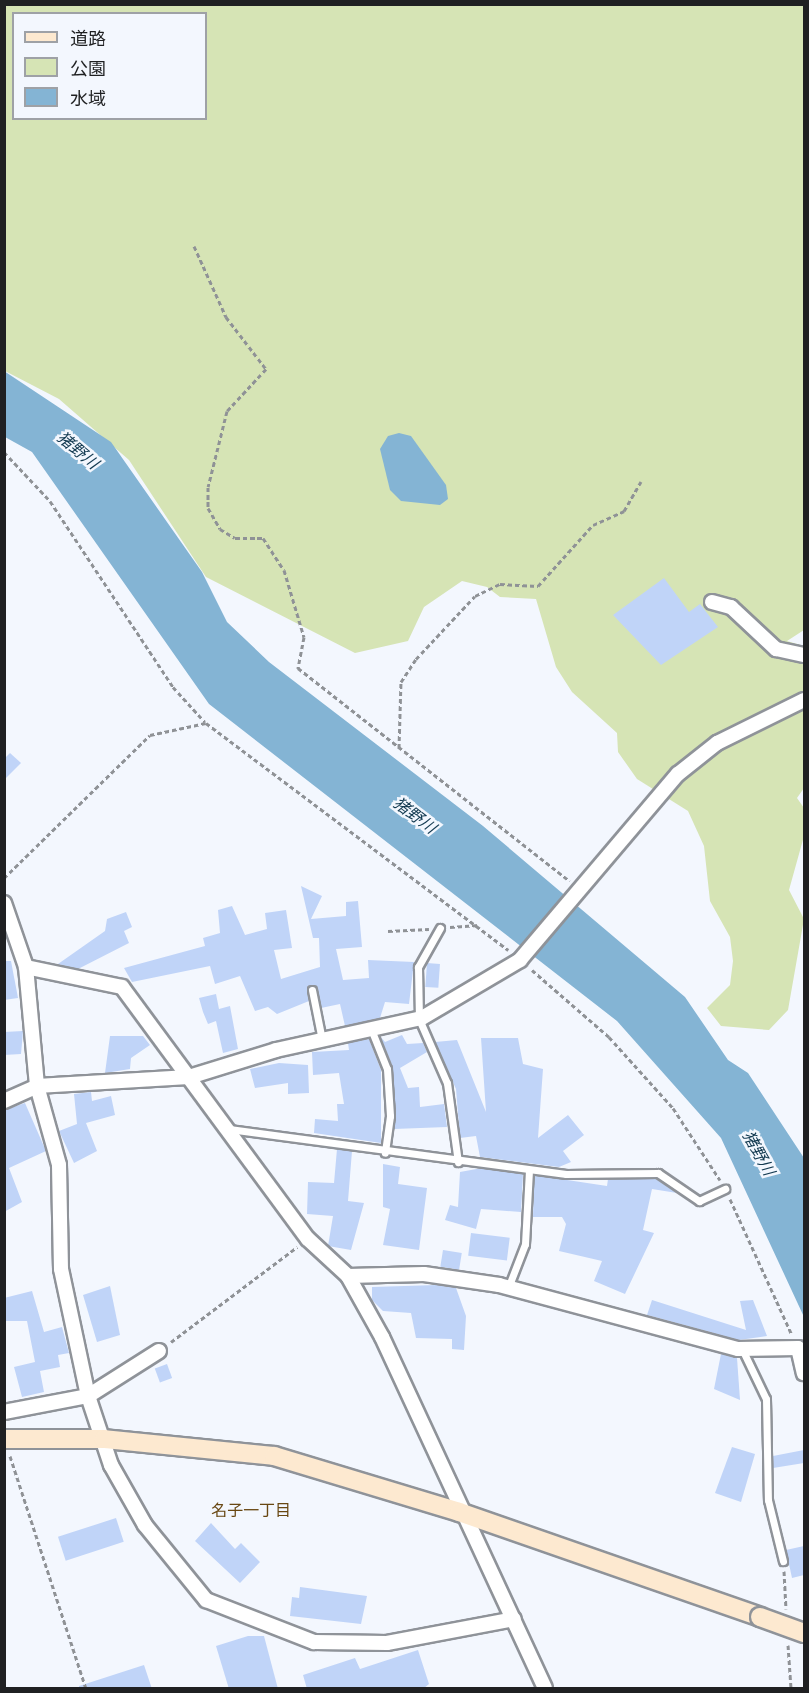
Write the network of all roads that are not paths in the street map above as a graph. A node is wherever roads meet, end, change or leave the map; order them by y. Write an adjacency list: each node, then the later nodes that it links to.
1 (712, 602): 2 (street)
2 (804, 655)
3 (804, 700): 8 (street)
4 (4, 903): 6 (street)
5 (440, 928): 8 (lane)
6 (26, 967): 11 (street); 12 (street)
7 (312, 990): 10 (lane)
8 (419, 1019): 9 (street); 16 (lane)
9 (371, 1029): 10 (street); 15 (lane)
10 (322, 1040): 11 (street)
11 (189, 1077): 12 (street); 14 (street)
12 (37, 1086): 13 (street); 24 (street)
13 (4, 1101)
14 (224, 1128): 15 (lane); 19 (street)
15 (385, 1153): 16 (lane)
16 (458, 1162): 17 (lane)
17 (529, 1170): 18 (lane); 20 (lane)
18 (725, 1189)
19 (348, 1276): 20 (street); 28 (street)
20 (508, 1288): 21 (street)
21 (742, 1349): 23 (street); 29 (lane)
22 (159, 1351): 24 (street)
23 (804, 1373)
24 (88, 1396): 25 (street); 26 (street)
25 (4, 1412)
26 (104, 1439): 27 (street); 28 (street); 30 (street)
27 (6, 1444)
28 (459, 1512): 30 (street); 31 (street, bridge)
29 (783, 1561)
30 (514, 1619): 32 (street)
31 (804, 1633)
32 (545, 1689)

